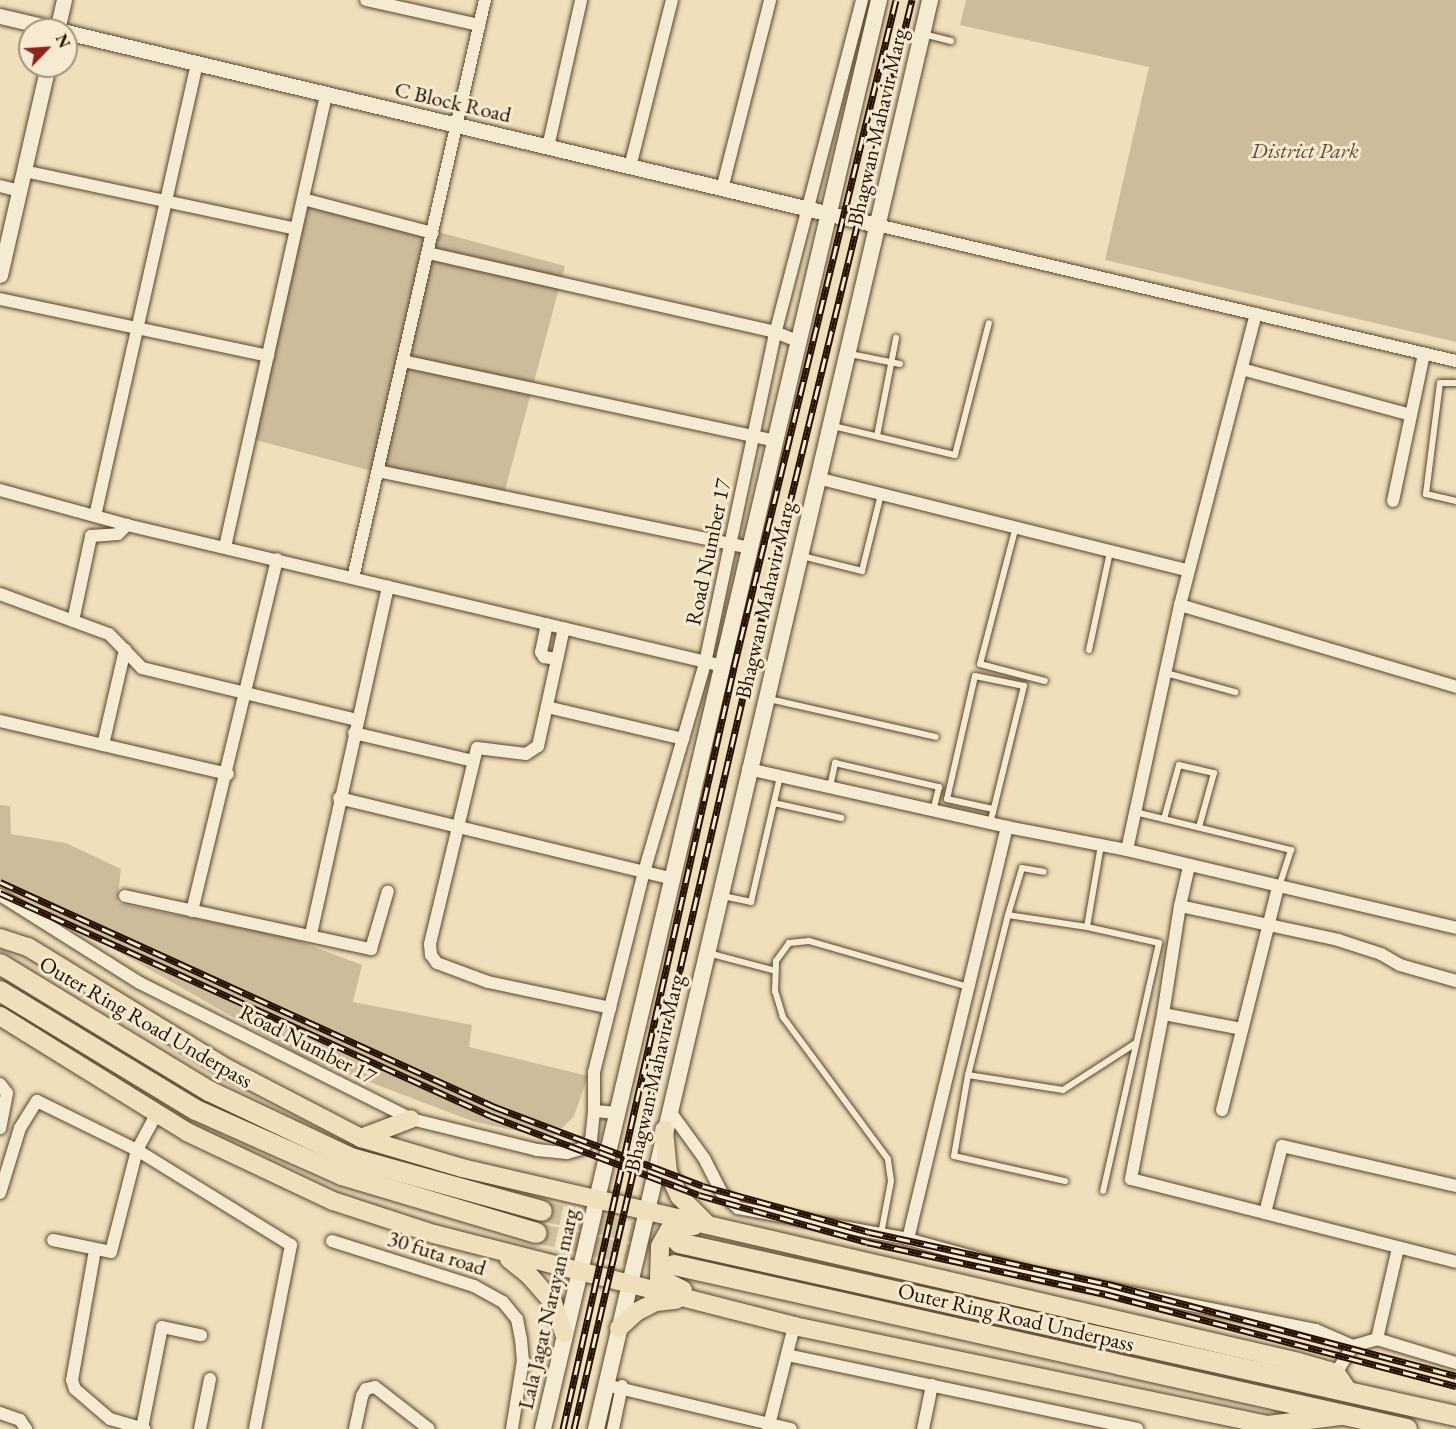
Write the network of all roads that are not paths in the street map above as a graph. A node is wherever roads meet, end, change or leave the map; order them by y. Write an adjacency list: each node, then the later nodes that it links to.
1 (64, 0): 11 (street)
2 (366, 0): 13 (street)
3 (485, 0): 13 (street)
4 (581, 0): 21 (street)
5 (672, 0): 22 (street)
6 (770, 0): 25 (street)
7 (862, 0): 29 (street, Road Number 17)
8 (879, 0): 30 (main road, Bhagwan Mahavir Marg)
9 (930, 0): 14 (main road, Bhagwan Mahavir Marg)
10 (0, 16): 12 (street)
11 (60, 18)
12 (18, 20)
13 (479, 25): 20 (street)
14 (922, 34): 16 (lane); 31 (main road, Bhagwan Mahavir Marg)
15 (78, 35): 17 (street, C Block Road)
16 (951, 41)
17 (197, 63): 19 (street, C Block Road); 28 (street)
18 (45, 78): 23 (street)
19 (326, 94): 20 (street, C Block Road); 27 (street)
20 (458, 127): 21 (street, C Block Road); 33 (street)
21 (548, 147): 22 (street, C Block Road)
22 (630, 167): 25 (street, C Block Road)
23 (24, 171): 26 (street); 28 (street)
24 (0, 186): 26 (street)
25 (722, 189): 29 (street, C Block Road)
26 (20, 191): 35 (street)
27 (303, 199): 32 (street); 33 (street)
28 (166, 201): 32 (street); 39 (street)
29 (806, 209): 30 (street, C Block Road); 40 (street, Road Number 17)
30 (829, 215): 31 (street, C Block Road); 42 (main road, Bhagwan Mahavir Marg)
31 (877, 225): 37 (street); 43 (main road, Bhagwan Mahavir Marg)
32 (296, 229): 45 (street)
33 (433, 233): 34 (street)
34 (428, 253): 40 (street); 46 (street)
35 (0, 275)
36 (0, 299): 39 (street)
37 (1256, 314): 44 (street); 50 (street)
38 (989, 323): 52 (lane)
39 (137, 328): 45 (street); 65 (street)
40 (775, 332): 42 (street); 57 (street, Road Number 17)
41 (896, 338): 48 (lane)
42 (800, 342): 58 (main road, Bhagwan Mahavir Marg)
43 (846, 354): 48 (lane); 55 (main road, Bhagwan Mahavir Marg)
44 (1424, 354): 47 (street); 54 (street)
45 (268, 356): 69 (street)
46 (403, 361): 57 (street); 59 (street)
47 (1456, 361)
48 (891, 362): 49 (lane); 56 (lane)
49 (900, 364)
50 (1242, 369): 54 (street); 74 (street)
51 (964, 378): 52 (lane)
52 (973, 380): 56 (lane)
53 (1456, 383): 64 (lane)
54 (1411, 415): 63 (street)
55 (829, 426): 56 (lane); 60 (main road, Bhagwan Mahavir Marg)
56 (877, 436)
57 (752, 438): 58 (street); 68 (street, Road Number 17)
58 (776, 441): 70 (main road, Bhagwan Mahavir Marg)
59 (378, 471): 68 (street); 75 (street)
60 (817, 478): 62 (street); 72 (main road, Bhagwan Mahavir Marg)
61 (0, 490): 65 (street)
62 (881, 495): 67 (street); 72 (lane)
63 (1393, 501)
64 (1456, 501)
65 (95, 516): 66 (street)
66 (128, 525): 69 (street); 79 (street)
67 (1015, 530): 71 (street); 88 (lane)
68 (733, 545): 70 (street); 85 (street, Road Number 17)
69 (225, 547): 73 (street)
70 (751, 548): 86 (main road, Bhagwan Mahavir Marg)
71 (1110, 552): 74 (street); 83 (lane)
72 (799, 555): 92 (main road, Bhagwan Mahavir Marg)
73 (277, 559): 75 (street); 91 (street)
74 (1189, 571): 78 (street)
75 (353, 578): 76 (street)
76 (388, 586): 80 (street); 94 (street)
77 (0, 594): 79 (street)
78 (1180, 606): 87 (street); 89 (street)
79 (73, 621): 82 (street)
80 (547, 624): 81 (street); 84 (street)
81 (564, 628): 84 (street); 85 (street)
82 (125, 650): 91 (street); 99 (street)
83 (1089, 650)
84 (557, 659): 93 (street)
85 (705, 663): 86 (street); 98 (street, Road Number 17)
86 (723, 666): 121 (main road, Bhagwan Mahavir Marg)
87 (1166, 673): 90 (lane); 109 (street)
88 (1045, 681)
89 (1456, 687)
90 (1235, 692)
91 (245, 693): 94 (street); 102 (street)
92 (765, 698): 97 (lane); 101 (main road, Bhagwan Mahavir Marg)
93 (547, 707): 98 (street); 100 (street)
94 (357, 720): 96 (street)
95 (0, 721): 99 (street)
96 (354, 733): 100 (street); 105 (street)
97 (936, 736)
98 (683, 739): 119 (street, Road Number 17)
99 (103, 745): 102 (street)
100 (473, 761): 113 (street)
101 (748, 769): 103 (street); 125 (main road, Bhagwan Mahavir Marg)
102 (228, 774): 128 (street)
103 (780, 776): 104 (street); 106 (lane)
104 (830, 788): 108 (street); 108 (lane)
105 (339, 798): 113 (street); 133 (street)
106 (774, 803): 110 (lane); 125 (lane)
107 (993, 809): 107 (lane); 112 (lane)
108 (933, 811): 112 (street)
109 (1135, 812): 111 (lane); 117 (street)
110 (841, 818)
111 (1164, 819): 115 (lane); 115 (lane)
112 (989, 824): 114 (street)
113 (458, 826): 119 (street); 141 (street)
114 (1007, 827): 116 (street); 139 (street)
115 (1199, 827): 122 (lane)
116 (1101, 845): 117 (street); 131 (lane)
117 (1127, 850): 118 (street)
118 (1189, 866): 122 (street); 127 (street)
119 (644, 872): 121 (street); 141 (street, Road Number 17)
120 (1044, 872): 129 (lane)
121 (673, 879): 152 (main road, Bhagwan Mahavir Marg)
122 (1278, 887): 130 (street); 132 (street)
123 (388, 891): 133 (street)
124 (0, 895): 153 (street, Road Number 17)
125 (718, 895): 135 (main road, Bhagwan Mahavir Marg)
126 (125, 896): 128 (street)
127 (1180, 906): 130 (street); 142 (street)
128 (192, 910): 133 (street)
129 (1008, 915): 131 (lane); 146 (lane)
130 (1269, 923): 138 (street); 144 (street)
131 (1087, 927): 145 (lane)
132 (1456, 928)
133 (310, 934)
134 (0, 938): 156 (main road)
135 (705, 952): 137 (lane); 148 (main road, Bhagwan Mahavir Marg)
136 (0, 964): 164 (highway, Outer Ring Road Underpass)
137 (776, 971): 139 (lane); 168 (lane)
138 (1456, 981)
139 (969, 987): 169 (street)
140 (0, 991): 167 (highway, Outer Ring Road Underpass)
141 (610, 1008): 150 (street, Road Number 17)
142 (1163, 1014): 144 (street); 165 (street)
143 (0, 1016): 151 (main road)
144 (1242, 1029): 149 (street)
145 (1136, 1043): 146 (lane); 160 (lane)
146 (968, 1075): 158 (lane)
147 (0, 1084): 154 (street)
148 (669, 1110): 155 (main road, Bhagwan Mahavir Marg); 168 (street)
149 (1222, 1110)
150 (594, 1111): 152 (street); 153 (street, Road Number 17)
151 (157, 1113): 157 (street); 175 (main road)
152 (615, 1113): 162 (main road, Bhagwan Mahavir Marg)
153 (411, 1119): 156 (main road)
154 (0, 1128)
155 (664, 1130): 163 (main road, Bhagwan Mahavir Marg); 166 (main road)
156 (361, 1138): 162 (main road)
157 (137, 1150): 161 (street); 174 (street); 204 (street)
158 (1065, 1181)
159 (1456, 1186): 165 (street)
160 (1103, 1191)
161 (0, 1193)
162 (597, 1199): 163 (main road); 178 (main road, Lala Jagat Narayan marg)
163 (646, 1210): 166 (main road); 179 (main road)
164 (542, 1211)
165 (1265, 1213): 173 (street)
166 (708, 1225): 187 (main road); 190 (main road)
167 (537, 1233)
168 (881, 1234): 169 (street)
169 (908, 1239): 186 (street)
170 (53, 1240): 174 (street)
171 (332, 1241): 207 (street, 30 futa road)
172 (679, 1243): 194 (highway, Outer Ring Road Underpass)
173 (1398, 1248): 176 (street); 185 (street)
174 (95, 1250): 198 (street)
175 (500, 1253): 178 (main road); 183 (main road)
176 (1456, 1262)
177 (674, 1265): 196 (highway, Outer Ring Road Underpass)
178 (579, 1273): 179 (main road); 183 (main road, Lala Jagat Narayan marg)
179 (629, 1284): 180 (main road); 182 (main road)
180 (681, 1299): 181 (main road); 182 (main road)
181 (794, 1326): 187 (main road); 188 (street)
182 (619, 1328): 192 (main road)
183 (564, 1332): 208 (main road, Lala Jagat Narayan marg)
184 (201, 1335): 202 (street)
185 (1377, 1339): 186 (street); 189 (street)
186 (1353, 1346): 190 (street)
187 (927, 1352): 196 (main road)
188 (787, 1355): 193 (street); 200 (street)
189 (1456, 1363)
190 (1336, 1373): 194 (main road)
191 (210, 1379): 203 (street)
192 (614, 1385): 200 (street); 209 (main road); 210 (street)
193 (932, 1385): 199 (street); 212 (street)
194 (1350, 1392): 197 (highway, Outer Ring Road Underpass)
195 (0, 1413): 201 (street)
196 (1348, 1416): 214 (highway, Outer Ring Road Underpass)
197 (1456, 1416)
198 (108, 1424): 202 (street)
199 (1092, 1424): 213 (street)
200 (769, 1427): 211 (street)
201 (26, 1429)
202 (143, 1429)
203 (200, 1429)
204 (255, 1429)
205 (355, 1429): 206 (street)
206 (429, 1429)
207 (512, 1429)
208 (543, 1429)
209 (596, 1429)
210 (613, 1429)
211 (791, 1429)
212 (923, 1429)
213 (1137, 1429)
214 (1407, 1429)

